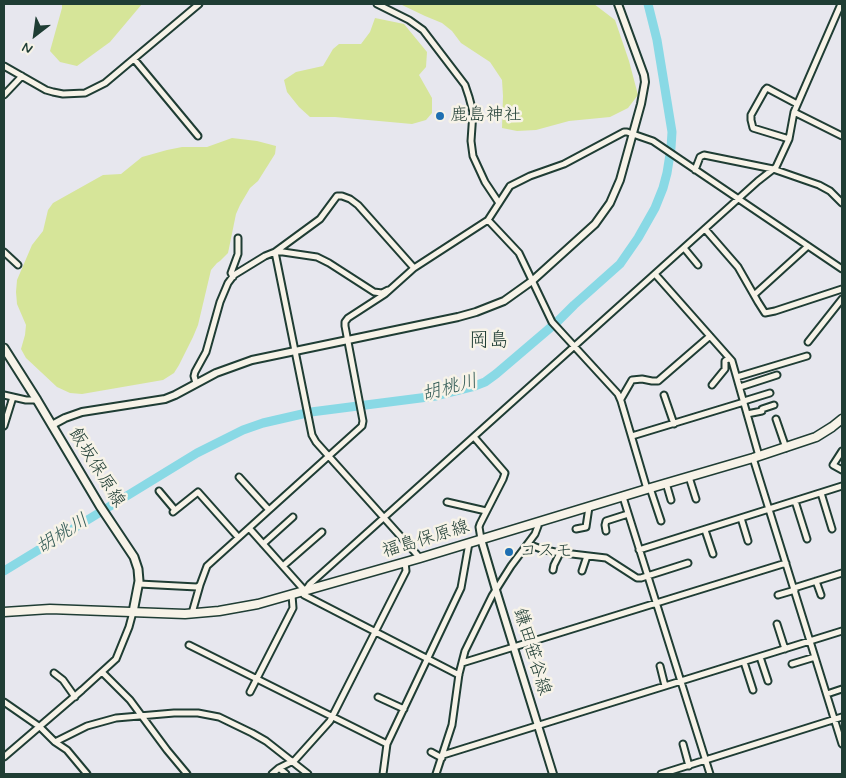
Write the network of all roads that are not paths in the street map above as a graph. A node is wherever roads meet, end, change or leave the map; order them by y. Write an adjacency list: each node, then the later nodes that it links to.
1 (199, 4): 5 (street)
2 (378, 4): 18 (street)
3 (618, 4): 11 (street)
4 (841, 4): 9 (street)
5 (134, 59): 7 (street); 12 (street)
6 (4, 66): 7 (street)
7 (22, 76): 8 (street)
8 (4, 95)
9 (797, 104): 10 (street); 14 (street)
10 (794, 112): 13 (street); 14 (street)
11 (632, 134): 16 (street); 18 (street); 33 (street)
12 (198, 136)
13 (842, 136)
14 (789, 139): 15 (street)
15 (774, 169): 16 (street); 17 (street); 19 (street)
16 (695, 170): 17 (street)
17 (738, 199): 21 (street); 23 (street)
18 (499, 203): 20 (street)
19 (842, 203)
20 (488, 220): 29 (street); 33 (street)
21 (705, 229): 24 (street); 37 (street)
22 (238, 238): 32 (street)
23 (808, 246): 30 (street); 37 (street)
24 (684, 248): 28 (street); 31 (street)
25 (4, 252): 27 (street)
26 (275, 252): 29 (street); 32 (street); 36 (street); 45 (street)
27 (18, 265)
28 (698, 265)
29 (414, 268): 35 (street)
30 (842, 269)
31 (655, 274): 40 (street); 43 (street)
32 (233, 276): 50 (street)
33 (532, 281): 41 (street); 43 (street)
34 (842, 289): 37 (street)
35 (389, 290): 36 (street); 39 (street)
36 (376, 292): 39 (street)
37 (754, 295)
38 (842, 299): 42 (street)
39 (377, 300): 41 (street)
40 (710, 336): 47 (street); 57 (street)
41 (347, 340): 45 (street); 71 (street)
42 (808, 342)
43 (574, 346): 57 (street); 68 (street)
44 (4, 348): 58 (main road, 飯坂保原線)
45 (294, 351): 50 (street); 71 (street)
46 (807, 356): 49 (street)
47 (729, 358): 49 (street); 51 (street)
48 (777, 375): 52 (street)
49 (738, 377): 52 (street)
50 (196, 383): 65 (street)
51 (712, 385)
52 (740, 387): 59 (street)
53 (770, 393): 59 (street)
54 (4, 395): 56 (street)
55 (664, 395): 64 (street)
56 (13, 397): 58 (street); 66 (street)
57 (620, 399): 67 (street)
58 (37, 400): 65 (main road, 飯坂保原線)
59 (744, 402): 61 (street); 64 (street)
60 (774, 405): 61 (street)
61 (748, 414): 72 (street)
62 (776, 419): 69 (street)
63 (842, 419): 69 (main road, 福島保原線)
64 (674, 424): 67 (street)
65 (52, 425): 123 (main road, 飯坂保原線)
66 (4, 426)
67 (632, 436): 78 (street)
68 (474, 437): 89 (street); 92 (street)
69 (786, 448): 72 (main road, 福島保原線)
70 (842, 451): 73 (street)
71 (328, 456): 87 (street); 92 (street)
72 (756, 457): 75 (main road, 福島保原線); 88 (street)
73 (842, 470)
74 (239, 476): 87 (street)
75 (689, 477): 76 (main road, 福島保原線); 82 (street)
76 (666, 483): 78 (main road, 福島保原線); 83 (street)
77 (842, 486): 80 (street)
78 (649, 488): 81 (main road, 福島保原線); 94 (street)
79 (159, 491): 102 (street)
80 (821, 493): 84 (street); 97 (street)
81 (623, 497): 86 (main road, 福島保原線); 90 (street)
82 (696, 499)
83 (671, 500)
84 (795, 501): 88 (street); 104 (street)
85 (448, 502): 89 (street)
86 (589, 507): 95 (main road, 福島保原線); 98 (street)
87 (269, 510): 96 (street)
88 (769, 510): 93 (street); 116 (street)
89 (486, 511): 103 (street)
90 (628, 514): 100 (street); 109 (street)
91 (293, 517): 107 (street)
92 (384, 518): 113 (street); 127 (street)
93 (741, 518): 99 (street); 105 (street)
94 (660, 521)
95 (538, 522): 103 (main road, 福島保原線); 108 (street)
96 (249, 528): 102 (street); 107 (street)
97 (832, 529)
98 (576, 530)
99 (705, 530): 109 (street); 111 (street)
100 (606, 531)
101 (322, 532): 117 (street)
102 (238, 537): 124 (street)
103 (481, 539): 106 (main road, 福島保原線); 126 (street, 鎌田笹谷線)
104 (807, 539)
105 (748, 541)
106 (469, 543): 113 (main road, 福島保原線); 144 (street)
107 (263, 544): 117 (street)
108 (528, 544): 110 (street); 126 (street)
109 (639, 550): 121 (street)
110 (560, 553): 112 (street); 118 (street)
111 (713, 554)
112 (587, 556): 119 (street); 121 (street)
113 (420, 558): 114 (main road, 福島保原線)
114 (405, 562): 127 (main road, 福島保原線); 137 (street)
115 (688, 563): 121 (street)
116 (786, 563): 125 (street); 131 (street)
117 (283, 566): 127 (street)
118 (553, 570)
119 (582, 571)
120 (842, 573): 122 (street)
121 (647, 576): 131 (street)
122 (816, 581): 125 (street); 130 (street)
123 (139, 584): 124 (street); 133 (main road, 飯坂保原線)
124 (200, 585): 134 (street)
125 (795, 589): 129 (street); 138 (street)
126 (496, 590): 140 (street, 鎌田笹谷線); 146 (street)
127 (304, 591): 128 (main road, 福島保原線); 137 (street)
128 (292, 595): 134 (main road, 福島保原線); 152 (street)
129 (778, 595)
130 (821, 596)
131 (656, 603): 140 (street); 154 (street)
132 (4, 612): 133 (main road, 福島保原線)
133 (133, 612): 134 (main road, 福島保原線); 149 (street)
134 (192, 613)
135 (778, 624): 141 (street)
136 (842, 631): 138 (street)
137 (374, 632): 144 (street); 165 (street)
138 (810, 641): 141 (street); 143 (street)
139 (189, 645): 152 (street)
140 (513, 647): 146 (street); 168 (street, 鎌田笹谷線)
141 (785, 648): 142 (street)
142 (760, 656): 145 (street); 153 (street)
143 (815, 657): 147 (street); 159 (street)
144 (428, 658): 151 (street); 163 (street)
145 (744, 662): 154 (street); 157 (street)
146 (462, 663): 151 (street)
147 (792, 664)
148 (660, 666): 155 (street)
149 (102, 672): 160 (street); 164 (street)
150 (54, 673): 160 (street)
151 (459, 675): 176 (street)
152 (257, 679): 158 (street); 165 (street)
153 (768, 681)
154 (681, 682): 155 (street); 177 (street)
155 (666, 686): 168 (street)
156 (842, 689): 159 (street)
157 (753, 690)
158 (250, 692)
159 (827, 694): 167 (street)
160 (75, 697): 169 (street)
161 (378, 697): 163 (street)
162 (4, 702): 169 (street)
163 (404, 709): 171 (street)
164 (143, 716): 170 (street); 178 (street); 182 (street)
165 (332, 716): 171 (street); 178 (street)
166 (842, 717): 167 (street)
167 (835, 719): 173 (street); 177 (street)
168 (538, 726): 176 (street); 188 (street, 鎌田笹谷線)
169 (40, 727): 170 (street); 175 (street)
170 (55, 742): 181 (street)
171 (387, 744): 186 (street)
172 (683, 744): 179 (street)
173 (842, 744)
174 (431, 752): 176 (street)
175 (4, 757)
176 (442, 757): 187 (street)
177 (706, 760): 179 (street); 190 (street)
178 (292, 762): 180 (street); 185 (street)
179 (689, 766): 189 (street)
180 (279, 768): 183 (street); 184 (street)
181 (87, 774)
182 (187, 774)
183 (272, 774)
184 (286, 774)
185 (308, 774)
186 (383, 774)
187 (436, 774)
188 (553, 774)
189 (661, 774)
190 (710, 774)

